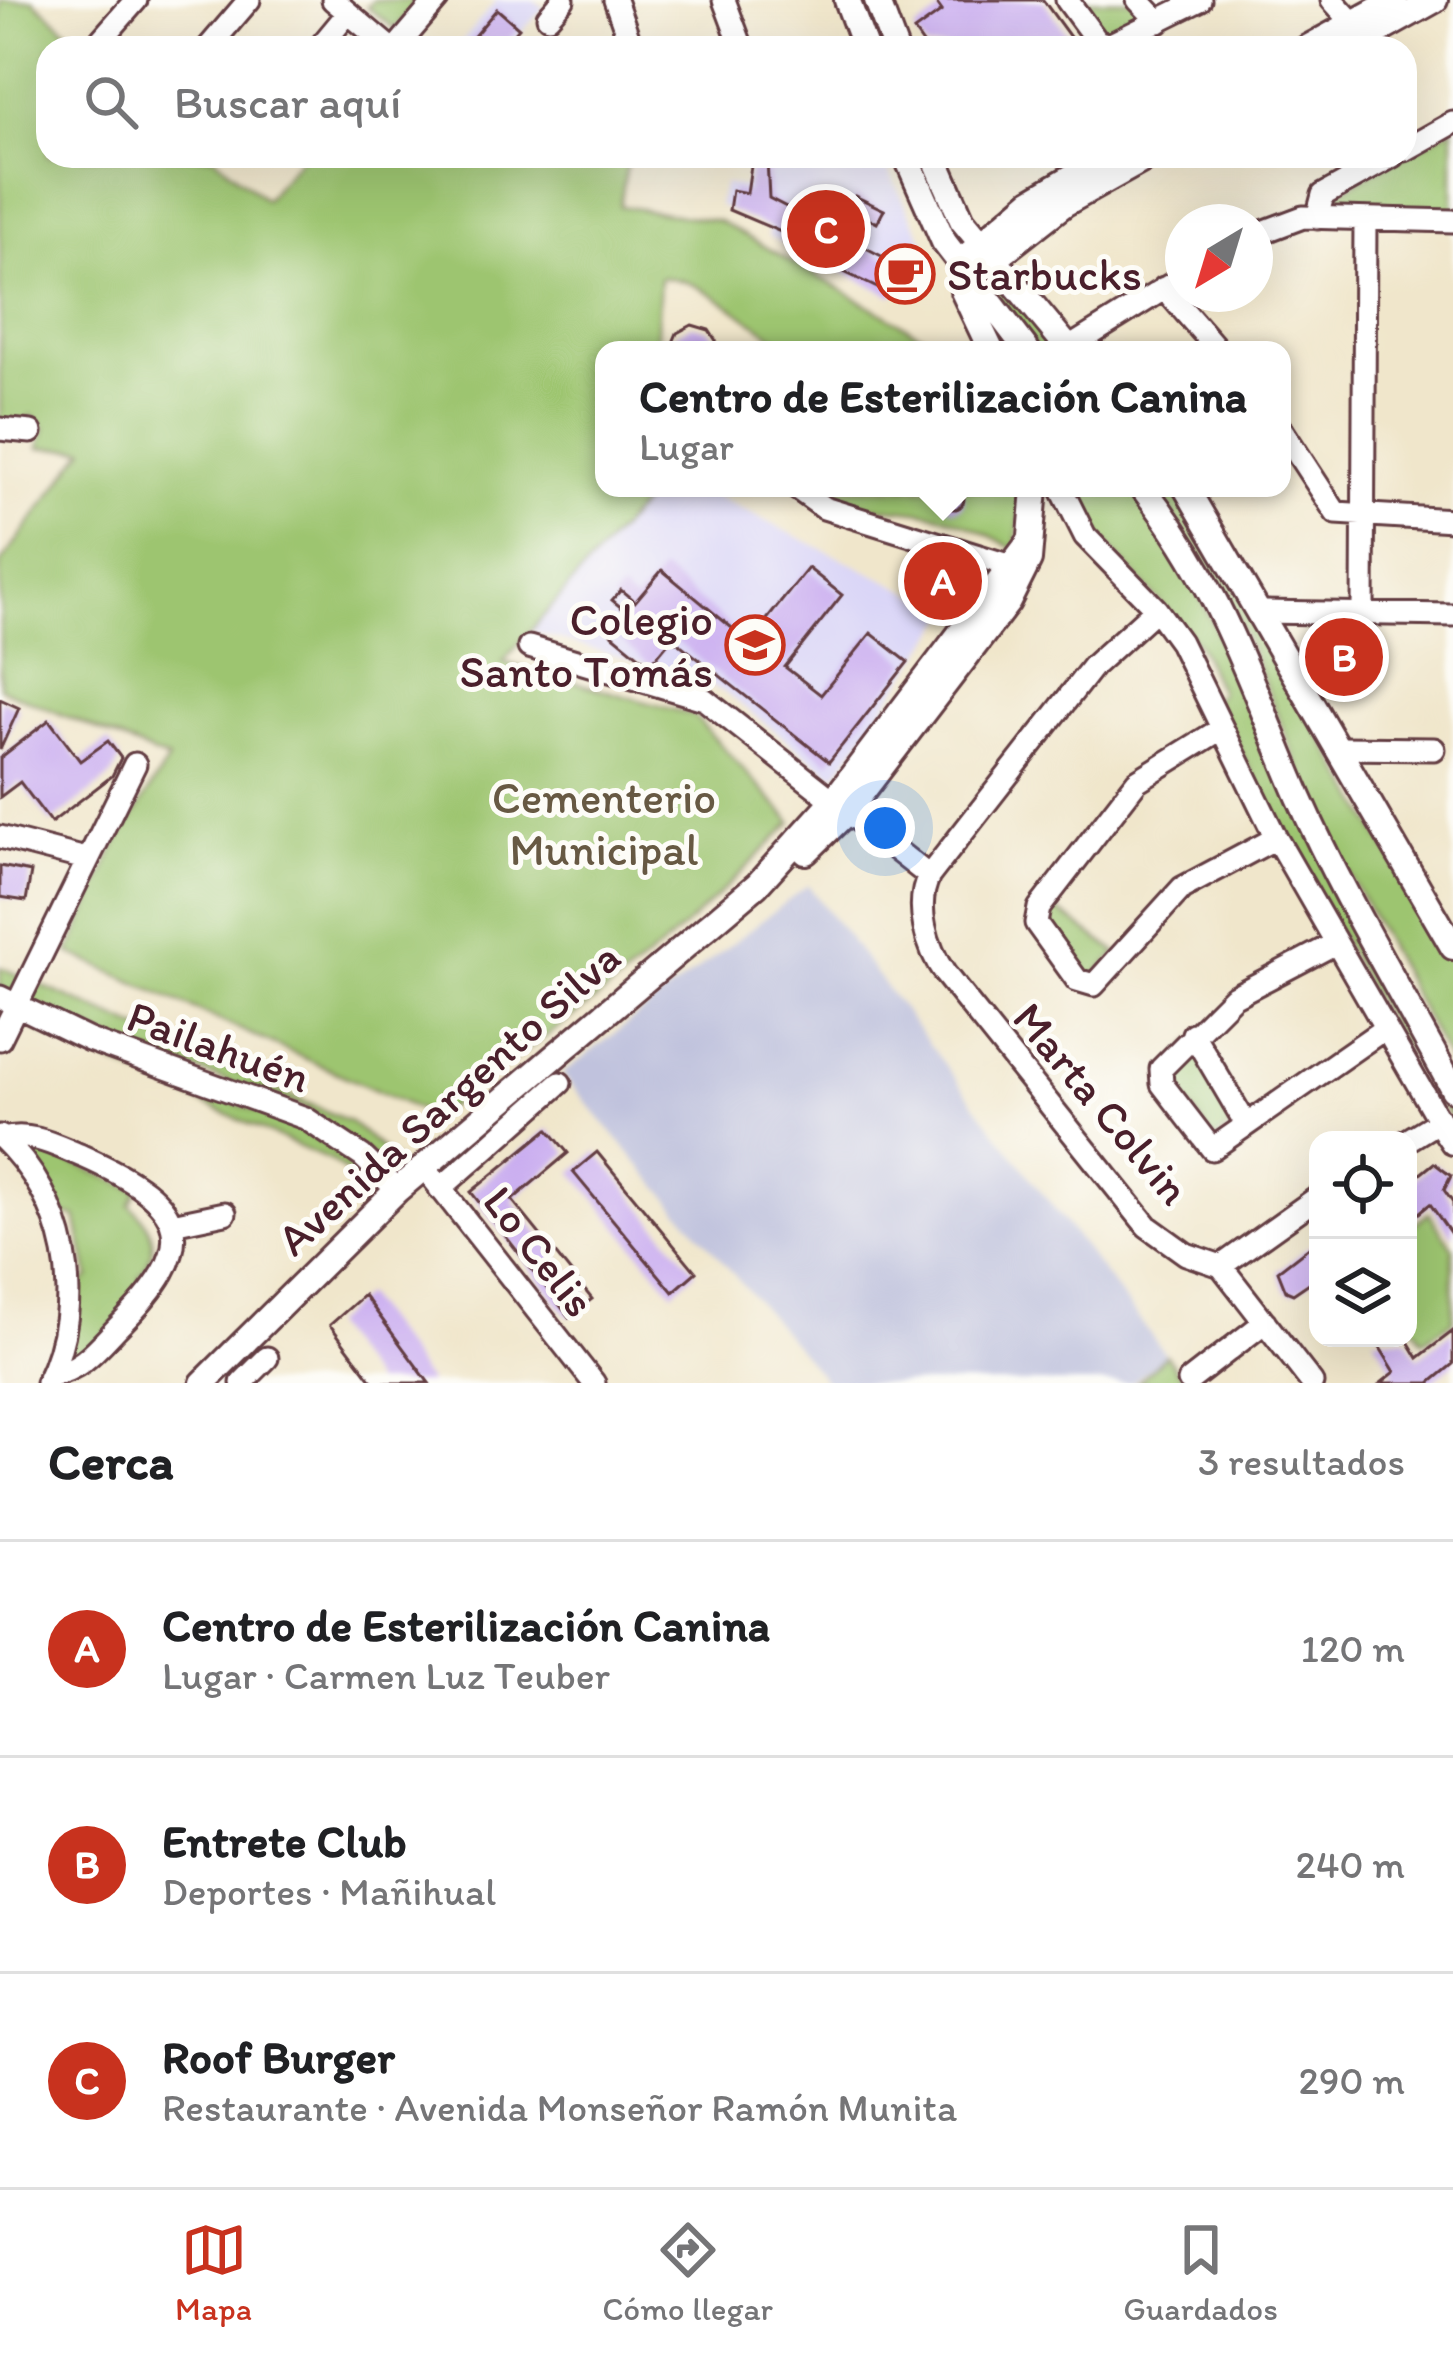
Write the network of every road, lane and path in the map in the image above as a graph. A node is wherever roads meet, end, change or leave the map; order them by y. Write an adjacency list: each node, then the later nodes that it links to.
1 (136, 0): 16 (street)
2 (249, 0): 17 (street)
3 (436, 0): 20 (street)
4 (615, 0): 21 (street)
5 (724, 0): 22 (street)
6 (848, 0): 23 (main road)
7 (877, 0): 24 (main road)
8 (1067, 0): 25 (street)
9 (1200, 0): 15 (street)
10 (1331, 0): 27 (street)
11 (1395, 0): 27 (main road)
12 (1435, 0): 27 (main road)
13 (1142, 1): 15 (street)
14 (341, 7): 18 (street); 19 (street)
15 (1159, 22): 26 (street)
16 (104, 36)
17 (218, 36)
18 (325, 36)
19 (378, 36)
20 (404, 36)
21 (628, 36)
22 (738, 36)
23 (862, 36)
24 (890, 36)
25 (1092, 36)
26 (1133, 36)
27 (1356, 36)
28 (1453, 123): 29 (street)
29 (1417, 143)
30 (911, 168): 42 (main road)
31 (939, 168): 41 (main road)
32 (1087, 168): 41 (main road)
33 (1105, 168): 36 (main road)
34 (1128, 168): 36 (main road)
35 (1371, 168): 37 (street)
36 (1103, 182): 41 (main road)
37 (1317, 218): 38 (street); 40 (street)
38 (1365, 219): 39 (street); 59 (street)
39 (1453, 220)
40 (1273, 225)
41 (987, 251): 42 (main road); 48 (main road)
42 (972, 287): 45 (main road); 46 (street); 47 (main road)
43 (1165, 289): 49 (street)
44 (1193, 312): 50 (street)
45 (988, 341)
46 (1009, 341)
47 (1020, 341)
48 (1063, 341)
49 (1083, 341)
50 (1212, 341)
51 (0, 429): 52 (street)
52 (31, 432)
53 (1291, 444): 59 (street)
54 (809, 497): 62 (street)
55 (1034, 497): 61 (main road, Avenida Sargento Silva)
56 (1066, 497): 63 (street)
57 (1148, 497): 84 (main road)
58 (1191, 497): 64 (main road)
59 (1363, 516): 60 (street); 65 (street)
60 (1453, 520)
61 (1030, 541): 62 (main road, Avenida Sargento Silva); 72 (main road, Avenida Sargento Silva)
62 (1011, 566): 72 (main road, Avenida Sargento Silva)
63 (1156, 609): 68 (street); 76 (street)
64 (1261, 611): 65 (street); 69 (main road)
65 (1363, 613): 66 (street)
66 (1453, 615)
67 (529, 647): 72 (street)
68 (1221, 729): 74 (street); 74 (street)
69 (1339, 748): 70 (street); 77 (main road)
70 (1434, 749)
71 (135, 764): 75 (street)
72 (840, 807): 76 (street); 88 (main road, Avenida Sargento Silva)
73 (0, 837): 75 (street)
74 (1276, 838): 78 (street)
75 (86, 859): 79 (street)
76 (926, 885): 94 (street, Marta Colvin)
77 (1450, 935)
78 (1336, 943): 80 (street); 81 (street)
79 (7, 1000): 82 (street); 90 (street, Pailahuén)
80 (1384, 1029): 85 (street); 86 (street)
81 (1193, 1034): 85 (street); 85 (street)
82 (0, 1039)
83 (560, 1083): 89 (street, Avenida Sargento Silva)
84 (1453, 1089)
85 (1246, 1124)
86 (1446, 1131)
87 (2, 1137): 93 (street); 97 (street)
88 (424, 1167): 89 (street, Lo Celis); 90 (main road, Avenida Sargento Silva)
89 (440, 1189): 101 (street, Lo Celis)
90 (397, 1190): 99 (main road, Avenida Sargento Silva)
91 (1309, 1203): 94 (street)
92 (225, 1213): 93 (street)
93 (172, 1224): 97 (street)
94 (1221, 1266): 95 (street, Marta Colvin)
95 (1265, 1322): 98 (street); 102 (street, Marta Colvin)
96 (267, 1358): 100 (street)
97 (49, 1379)
98 (1189, 1381)
99 (203, 1383)
100 (242, 1383)
101 (594, 1383)
102 (1312, 1383)

